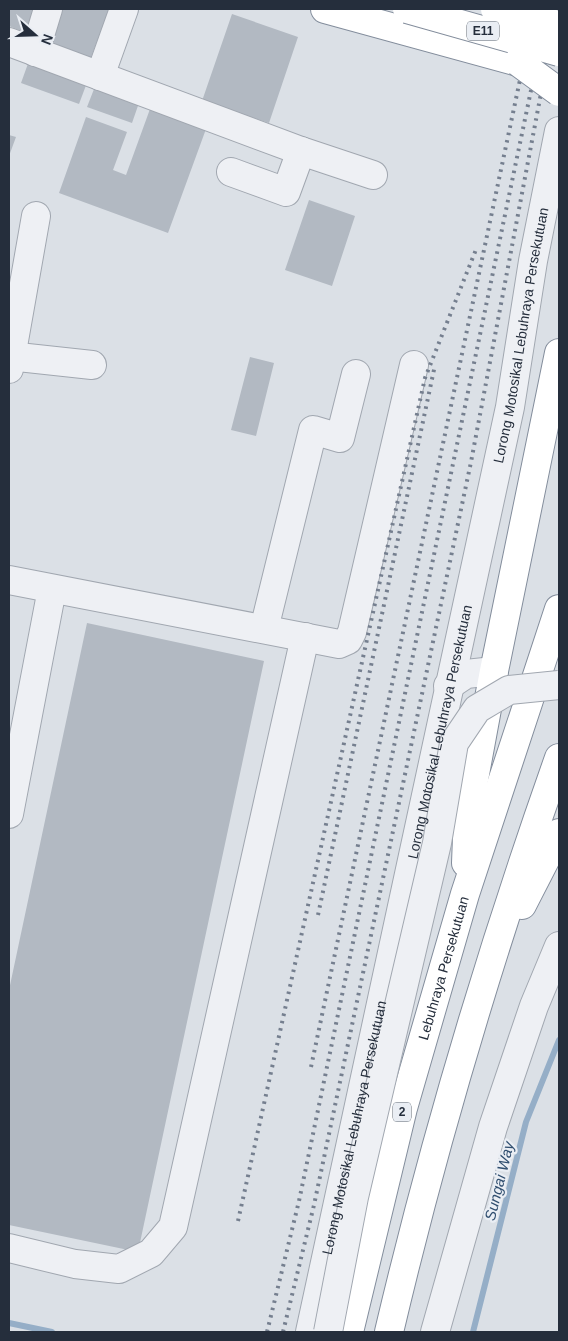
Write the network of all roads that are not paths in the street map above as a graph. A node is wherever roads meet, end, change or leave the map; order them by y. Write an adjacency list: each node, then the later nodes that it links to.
1 (48, 9): 8 (street)
2 (124, 9): 12 (street)
3 (325, 9): 10 (highway)
4 (407, 9): 9 (highway, E11, bridge)
5 (495, 9): 6 (highway, E11, bridge)
6 (559, 25)
7 (9, 42): 8 (street)
8 (35, 52): 12 (street)
9 (559, 52)
10 (510, 60): 11 (highway); 13 (highway, bridge)
11 (559, 71)
12 (100, 76): 15 (street)
13 (559, 92)
14 (559, 131): 31 (street, Lorong Motosikal Lebuhraya Persekutuan)
15 (301, 151): 16 (street); 17 (street)
16 (231, 172)
17 (374, 175)
18 (36, 216): 20 (street)
19 (559, 353): 29 (highway)
20 (10, 361): 21 (street)
21 (92, 365)
22 (414, 366): 28 (street)
23 (356, 374): 27 (street)
24 (9, 580): 25 (street)
25 (52, 588): 27 (street); 33 (street)
26 (559, 609): 35 (highway, Lebuhraya Persekutuan / 2)
27 (264, 629): 28 (street)
28 (305, 637): 38 (street)
29 (494, 671): 31 (street); 35 (highway)
30 (559, 685): 40 (street, bridge)
31 (448, 686): 39 (street, Lorong Motosikal Lebuhraya Persekutuan)
32 (559, 758): 37 (highway)
33 (9, 814)
34 (559, 833): 37 (highway)
35 (465, 894): 41 (highway, Lebuhraya Persekutuan / 2)
36 (559, 946): 43 (street)
37 (484, 980): 42 (highway)
38 (9, 1248)
39 (310, 1332)
40 (328, 1332)
41 (349, 1332)
42 (389, 1332)
43 (435, 1332)

